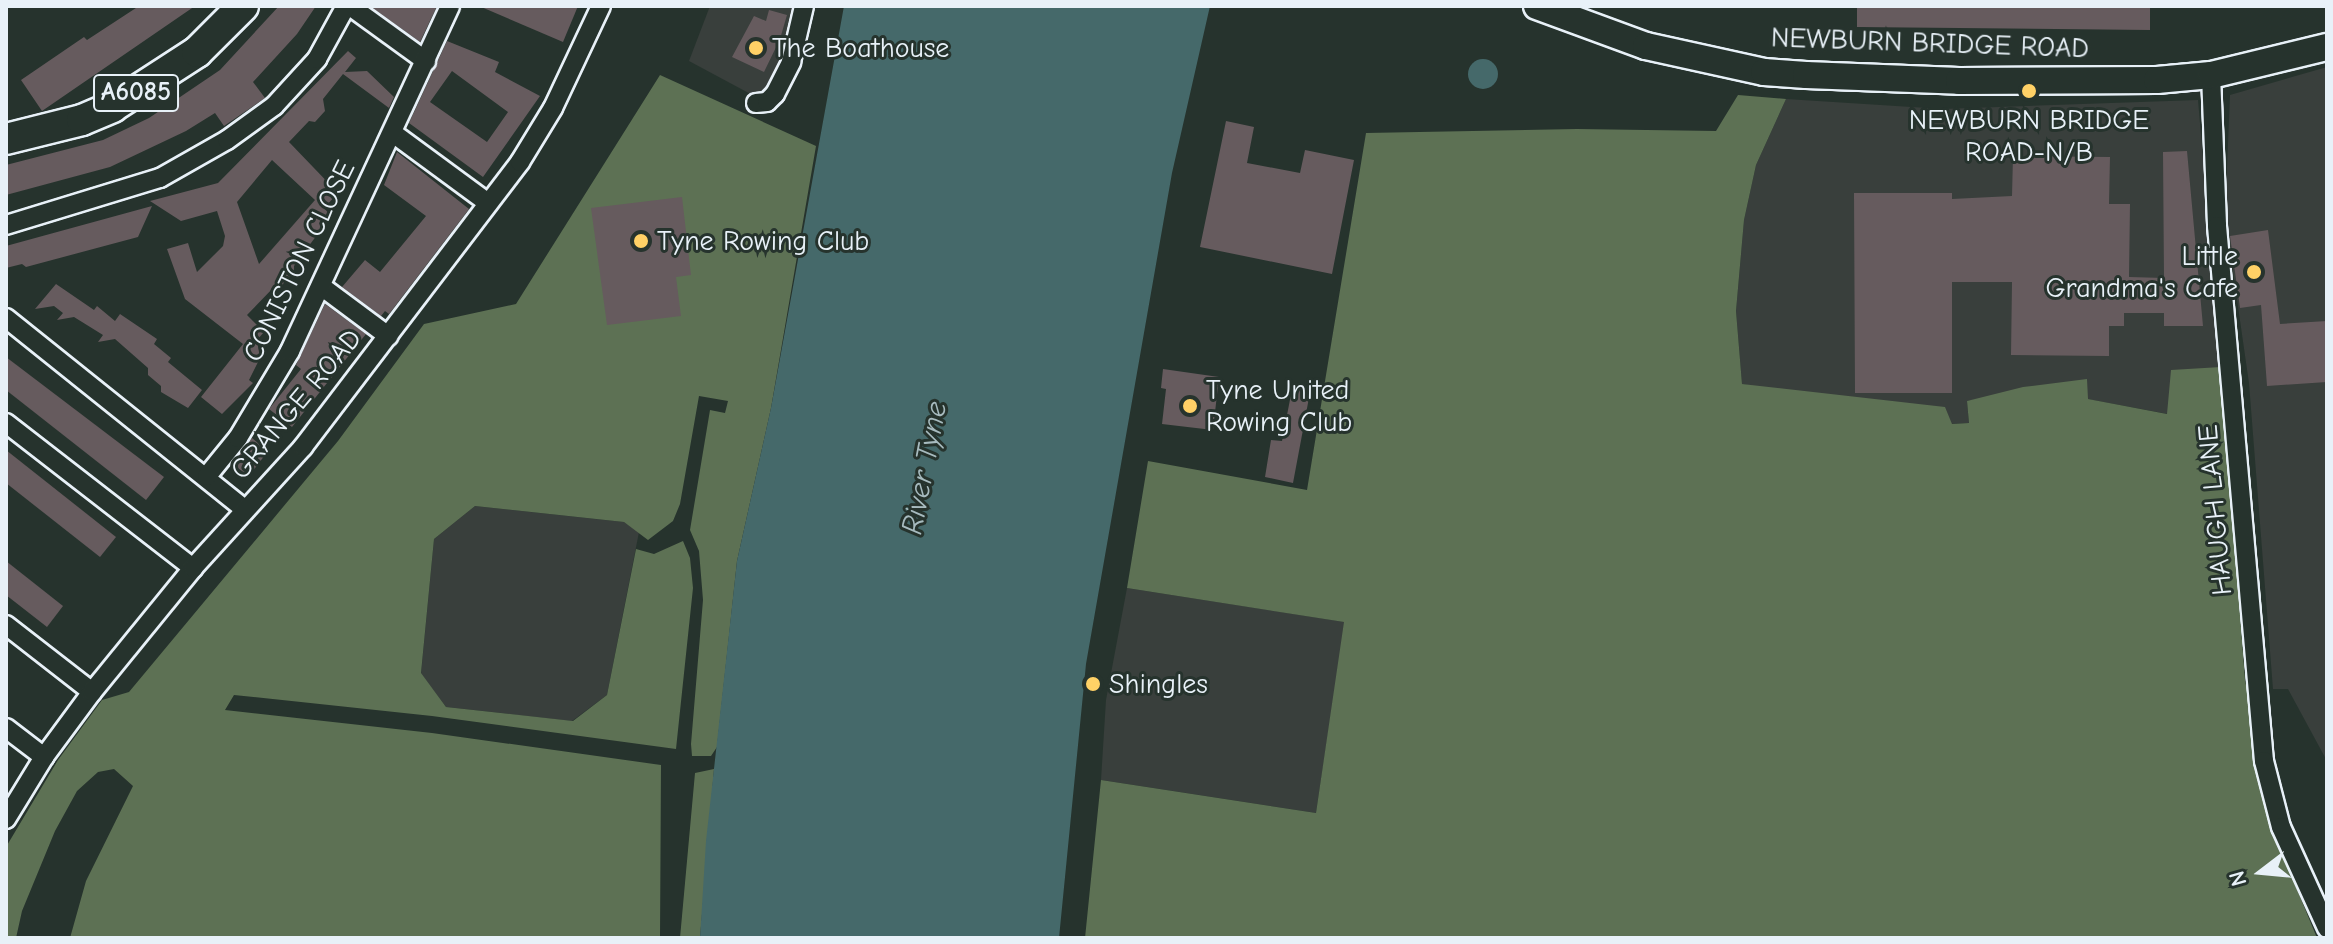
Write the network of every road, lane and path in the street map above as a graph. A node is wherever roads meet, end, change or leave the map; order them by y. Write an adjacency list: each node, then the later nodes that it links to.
1 (243, 6): 12 (main road, A6085)
2 (348, 6): 8 (street); 14 (street)
3 (450, 6): 8 (street, CONISTON CLOSE)
4 (601, 6): 13 (street, GRANGE ROAD)
5 (804, 6): 10 (street)
6 (1537, 6): 9 (street, NEWBURN BRIDGE ROAD)
7 (2327, 47): 9 (street, NEWBURN BRIDGE ROAD)
8 (426, 61): 11 (street, CONISTON CLOSE)
9 (2211, 75): 27 (street, HAUGH LANE)
10 (756, 103)
11 (393, 133): 13 (street); 15 (street, CONISTON CLOSE)
12 (6, 139)
13 (488, 203): 17 (street, GRANGE ROAD)
14 (6, 225)
15 (321, 286): 17 (street); 19 (street, CONISTON CLOSE)
16 (6, 318): 19 (street)
17 (388, 336): 20 (street, GRANGE ROAD)
18 (6, 423): 21 (street)
19 (207, 476): 20 (street)
20 (244, 509): 21 (street, GRANGE ROAD)
21 (193, 568): 23 (street, GRANGE ROAD)
22 (6, 625): 23 (street)
23 (92, 692): 25 (street, GRANGE ROAD)
24 (6, 728): 25 (street)
25 (44, 757): 26 (street, GRANGE ROAD)
26 (6, 819)
27 (2327, 928)

